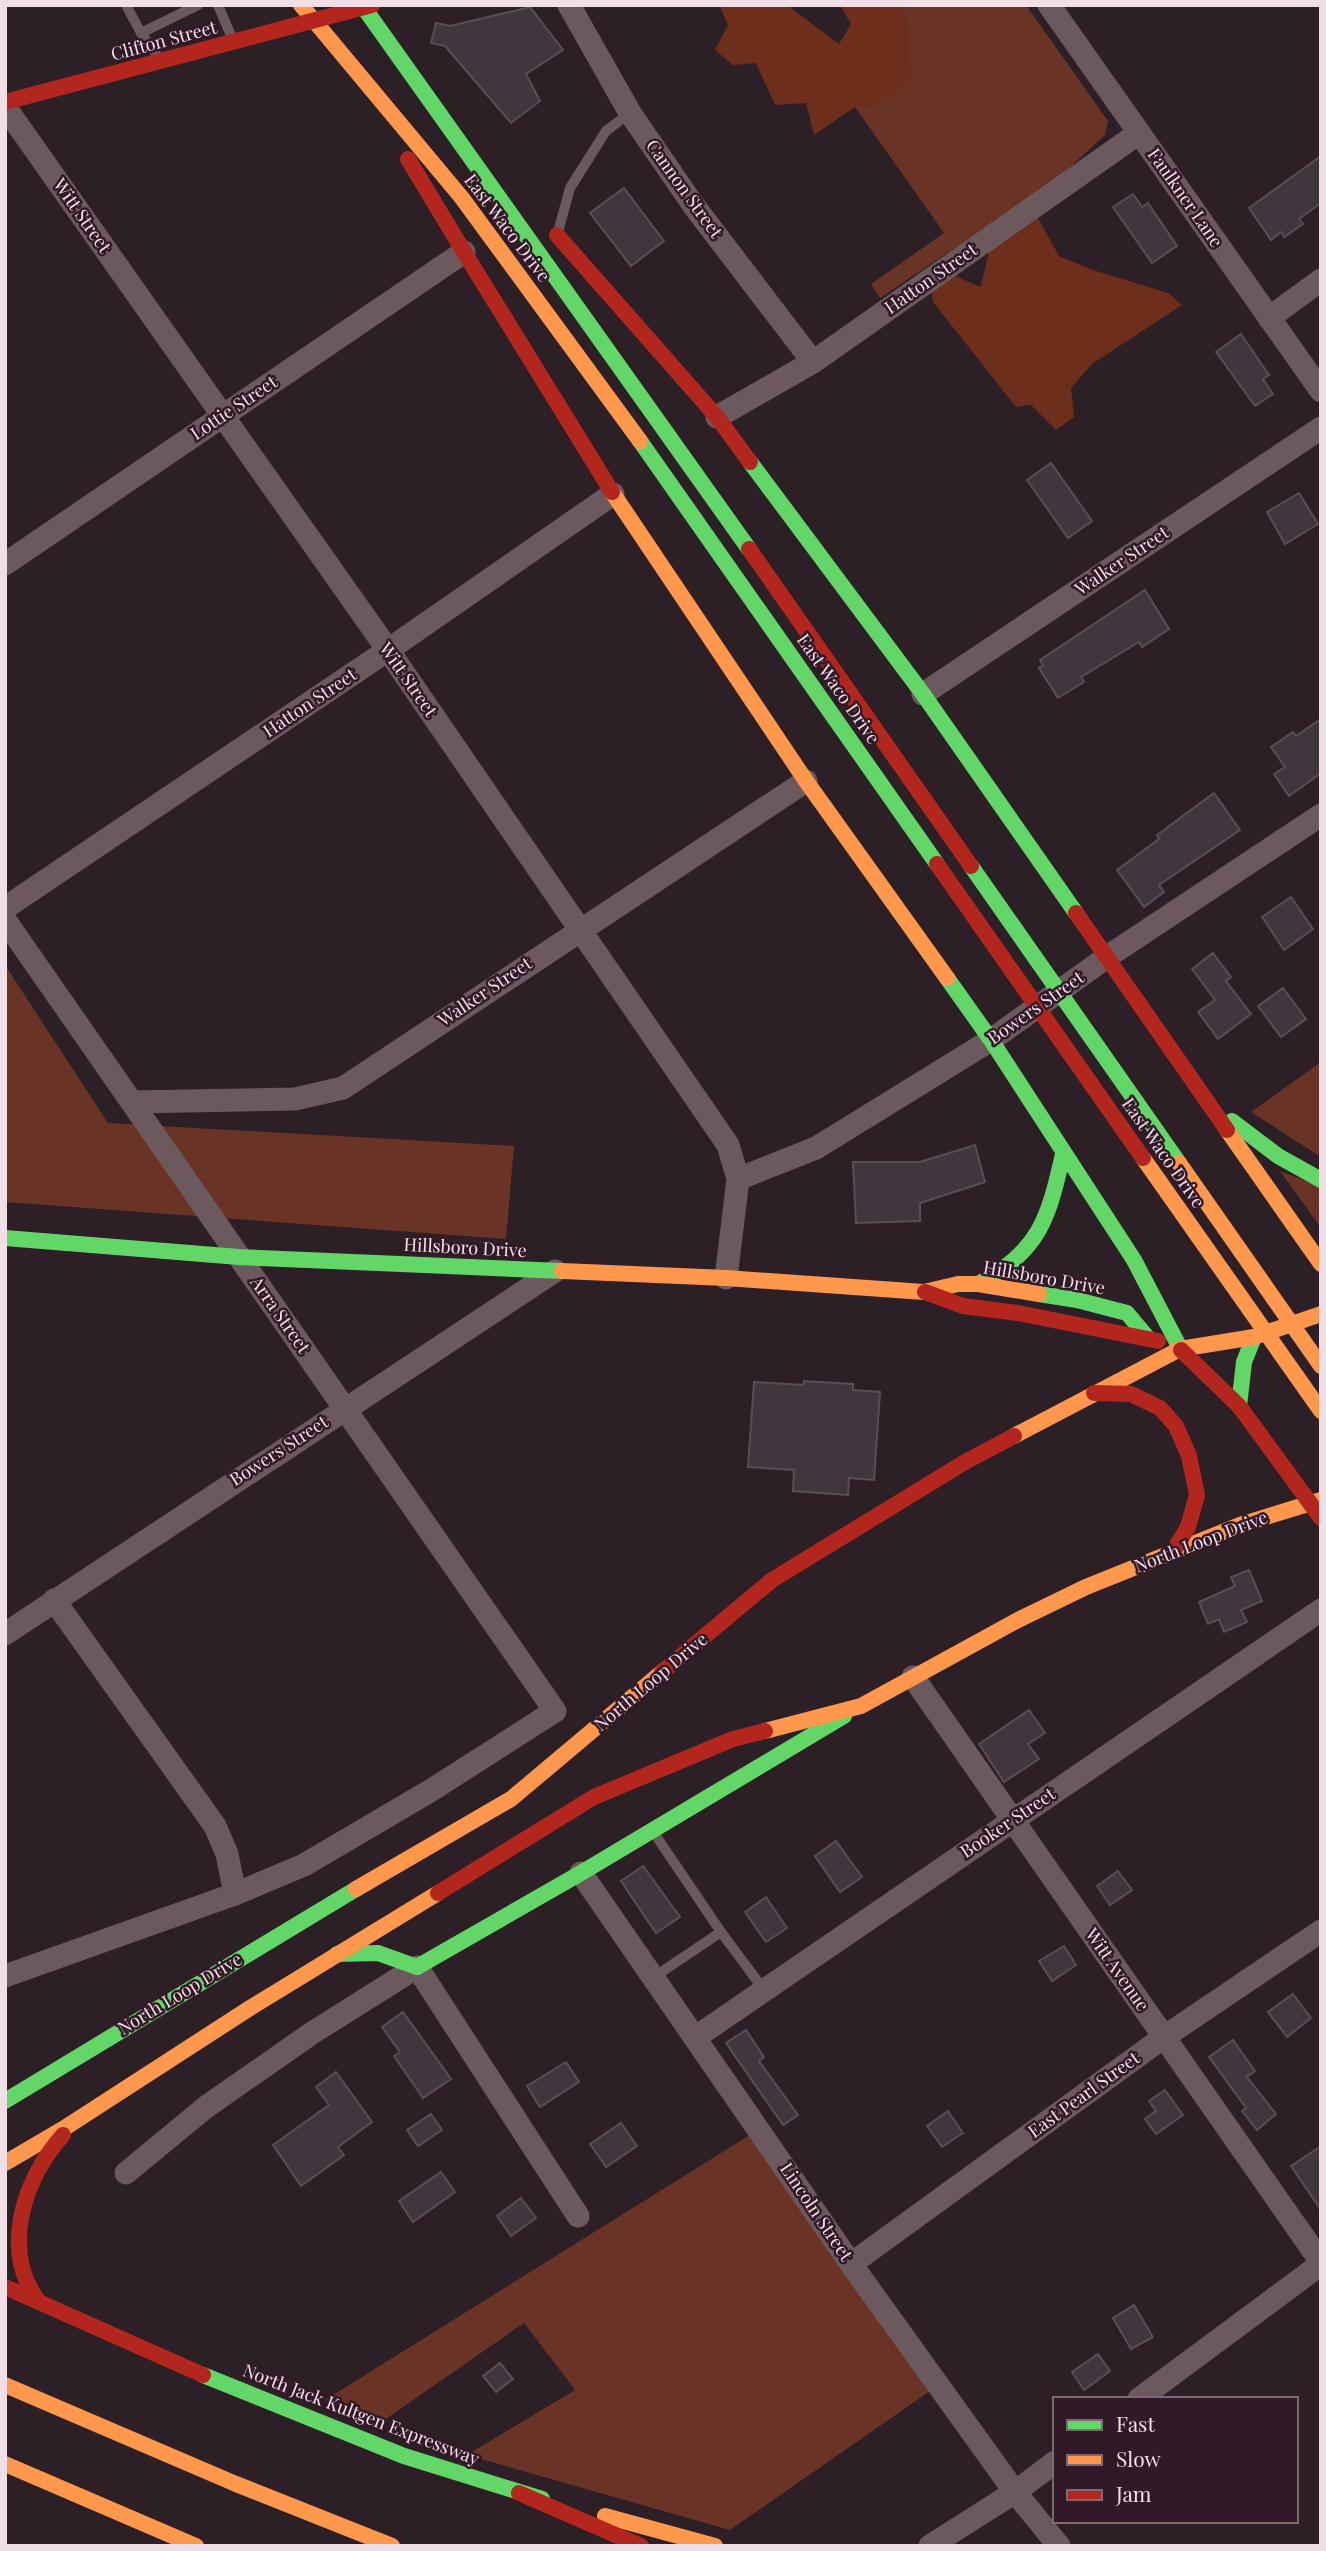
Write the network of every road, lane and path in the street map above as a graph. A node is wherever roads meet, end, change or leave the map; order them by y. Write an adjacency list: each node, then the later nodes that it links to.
1 (126, 5): 9 (lane)
2 (198, 5): 9 (lane)
3 (218, 5): 10 (lane)
4 (301, 5): 8 (main road, East Waco Drive)
5 (569, 5): 16 (street, Cannon Street)
6 (1049, 5): 17 (street, Faulkner Lane)
7 (366, 6): 8 (main road, Clifton Street); 13 (main road, East Waco Drive)
8 (316, 21): 10 (main road, Clifton Street); 12 (main road, East Waco Drive)
9 (141, 33): 11 (lane)
10 (233, 42): 11 (main road, Clifton Street)
11 (161, 61): 14 (main road, Clifton Street)
12 (353, 65): 20 (main road); 59 (main road, East Waco Drive)
13 (417, 81): 18 (main road); 55 (main road, East Waco Drive)
14 (5, 102)
15 (5, 107): 25 (street, Witt Street)
16 (630, 113): 19 (lane); 23 (street, Cannon Street)
17 (1139, 133): 22 (street, Faulkner Lane); 23 (street, Hatton Street)
18 (496, 166)
19 (553, 230): 26 (main road, East Waco Drive)
20 (464, 252): 25 (street, Lottie Street); 28 (main road)
21 (1321, 280): 22 (street)
22 (1269, 318): 24 (street, Faulkner Lane)
23 (813, 362): 26 (street, Hatton Street)
24 (1321, 391)
25 (223, 415): 29 (street, Lottie Street); 30 (street, Witt Street)
26 (717, 418): 31 (main road, East Waco Drive)
27 (1321, 428): 31 (street, Walker Street)
28 (613, 494): 30 (street, Hatton Street); 32 (main road)
29 (5, 564)
30 (388, 650): 34 (street, Hatton Street); 36 (street, Witt Street)
31 (923, 694): 37 (main road, East Waco Drive)
32 (806, 780): 36 (street, Walker Street); 38 (main road)
33 (1321, 815): 37 (street, Bowers Street)
34 (5, 908)
35 (5, 920): 40 (street, Arra Street)
36 (580, 929): 40 (street, Walker Street); 42 (street, Witt Street)
37 (1107, 957): 38 (street, Bowers Street); 39 (main road, East Waco Drive)
38 (991, 1040): 41 (main road); 42 (street, Bowers Street)
39 (1207, 1101): 43 (main road); 46 (main road, East Waco Drive)
40 (132, 1102): 45 (street, Arra Street)
41 (1063, 1154): 49 (main road); 54 (main road)
42 (738, 1179): 48 (street, Witt Street)
43 (1321, 1180)
44 (5, 1238): 45 (main road, Hillsboro Drive)
45 (239, 1256): 47 (main road, Hillsboro Drive); 58 (street, Arra Street)
46 (1321, 1264)
47 (555, 1271): 48 (main road, Hillsboro Drive); 58 (street, Bowers Street)
48 (726, 1278): 50 (main road, Hillsboro Drive)
49 (978, 1284): 50 (main road, Hillsboro Drive); 52 (main road, Hillsboro Drive)
50 (924, 1292): 52 (main road, Hillsboro Drive)
51 (1321, 1314): 53 (main road, North Loop Drive)
52 (1147, 1337): 54 (main road, Hillsboro Drive)
53 (1254, 1337): 54 (main road, North Loop Drive); 57 (main road)
54 (1180, 1349): 56 (main road, North Loop Drive); 57 (main road)
55 (1321, 1366)
56 (1094, 1393): 62 (main road); 81 (main road, North Loop Drive)
57 (1238, 1406): 60 (main road)
58 (345, 1408): 63 (street, Bowers Street); 71 (street, Arra Street)
59 (1321, 1411)
60 (1316, 1502): 61 (main road); 62 (main road, North Loop Drive)
61 (1321, 1518)
62 (1174, 1550): 66 (main road, North Loop Drive)
63 (54, 1600): 65 (street, Bowers Street); 71 (street)
64 (1321, 1610): 68 (street, Booker Street)
65 (5, 1634)
66 (913, 1677): 67 (main road, North Loop Drive); 68 (street, Witt Avenue)
67 (860, 1706): 69 (main road, North Loop Drive); 74 (main road, North Loop Drive)
68 (1012, 1820): 78 (street, Booker Street); 80 (street, Witt Avenue)
69 (653, 1830): 70 (main road, North Loop Drive); 73 (lane)
70 (581, 1873): 75 (main road, North Loop Drive); 77 (street, Lincoln Street)
71 (235, 1894): 76 (street)
72 (1321, 1931): 80 (street, East Pearl Street)
73 (721, 1932): 77 (lane); 78 (lane)
74 (337, 1954): 75 (main road); 82 (main road, North Loop Drive)
75 (417, 1967): 84 (street, North Loop Drive); 85 (street)
76 (5, 1976)
77 (654, 1977): 79 (street, Lincoln Street)
78 (764, 1990): 79 (street, Booker Street)
79 (696, 2037): 87 (street, Lincoln Street)
80 (1164, 2037): 86 (street, Witt Avenue); 87 (street, East Pearl Street)
81 (8, 2099)
82 (75, 2121): 83 (main road, North Loop Drive); 89 (main road)
83 (5, 2163)
84 (126, 2173)
85 (578, 2216)
86 (1321, 2263): 91 (street)
87 (851, 2264): 95 (street, Lincoln Street)
88 (5, 2287): 89 (main road, North Jack Kultgen Expressway)
89 (39, 2302): 96 (main road, North Jack Kultgen Expressway)
90 (5, 2385): 99 (main road)
91 (1142, 2397)
92 (5, 2464): 94 (main road)
93 (1053, 2464): 95 (street)
94 (30, 2475): 97 (main road); 98 (main road)
95 (1015, 2492): 102 (street); 103 (street, Lincoln Street)
96 (519, 2493): 100 (main road); 101 (main road, North Jack Kultgen Expressway)
97 (158, 2546)
98 (196, 2546)
99 (392, 2546)
100 (642, 2546)
101 (715, 2546)
102 (930, 2546)
103 (1059, 2546)

